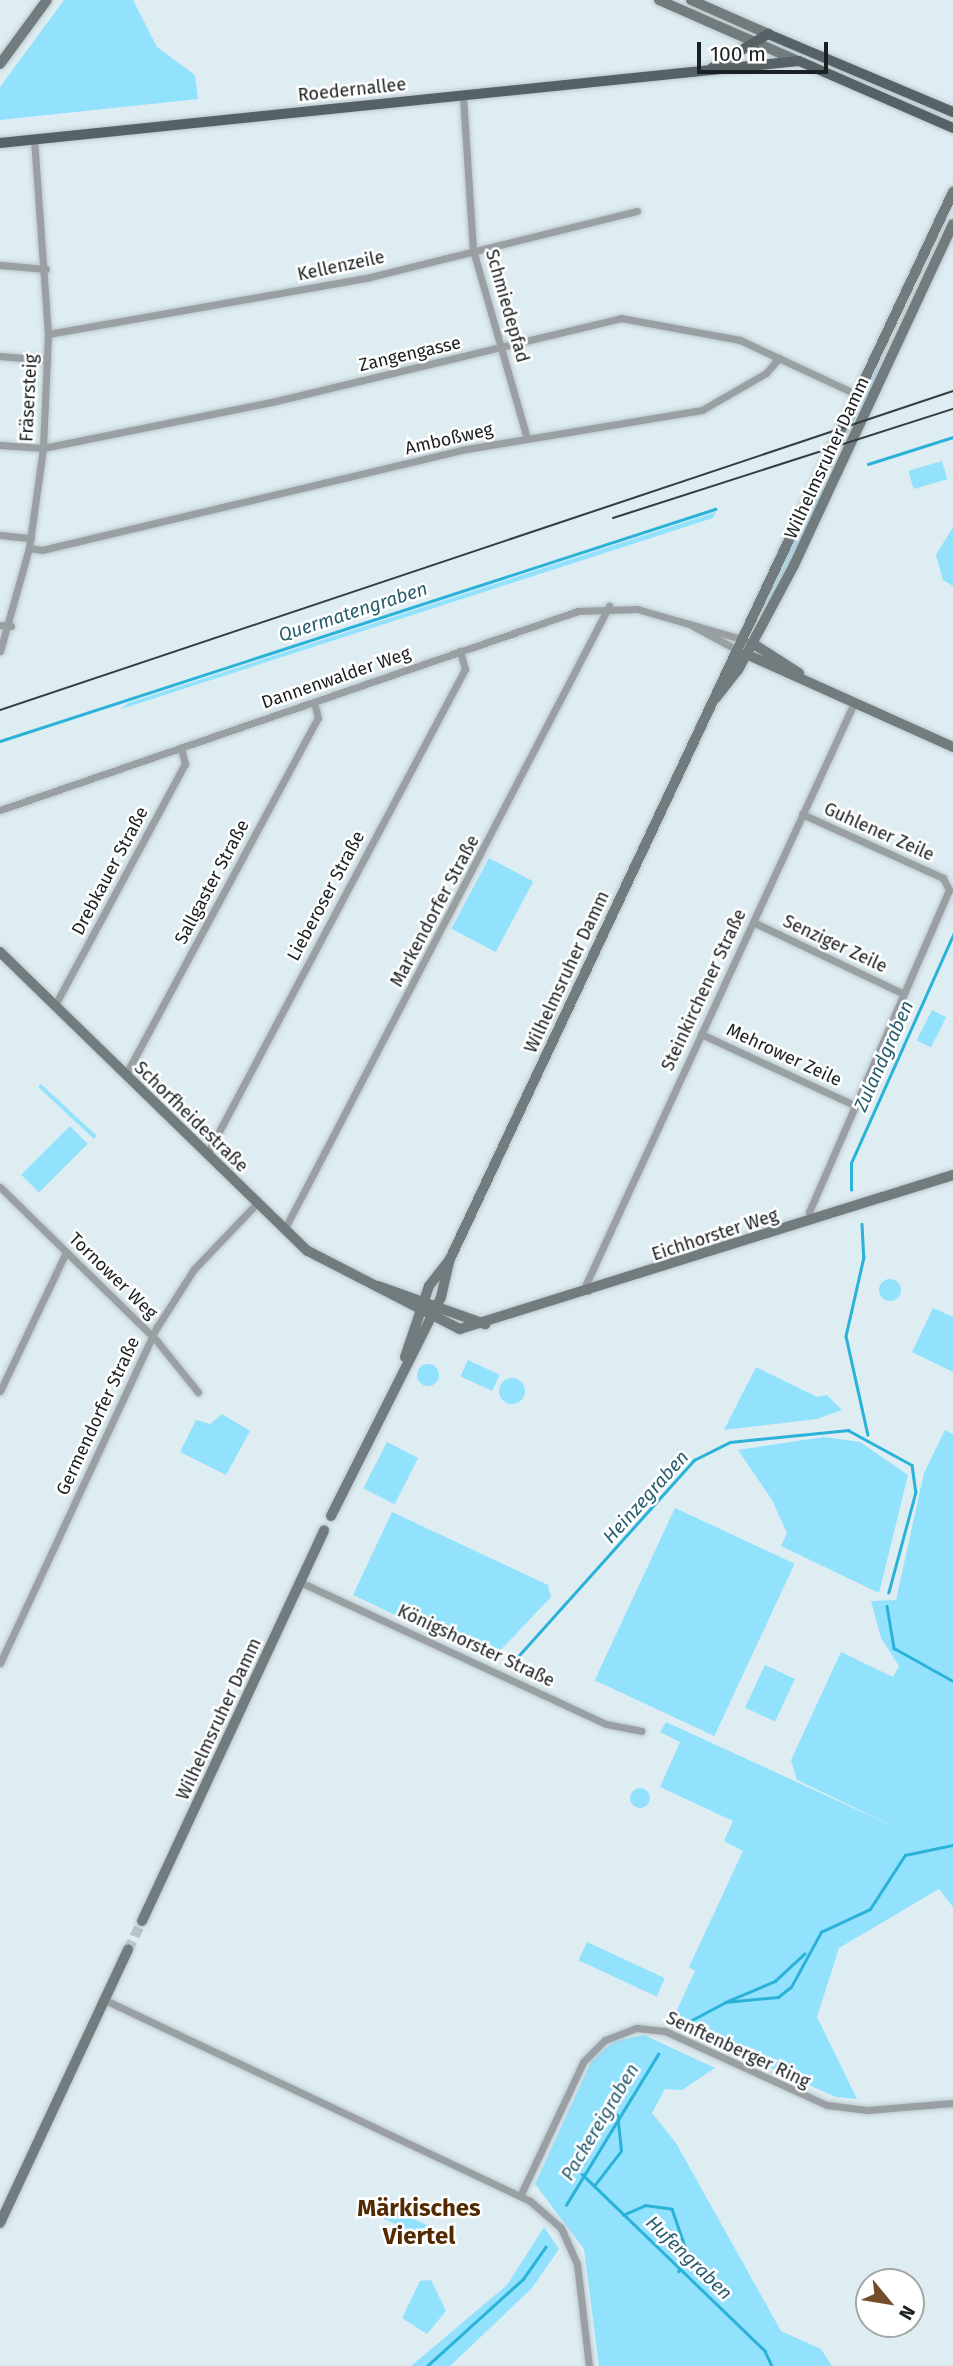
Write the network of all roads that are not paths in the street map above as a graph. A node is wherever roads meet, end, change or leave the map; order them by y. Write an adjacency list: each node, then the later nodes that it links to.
1 (47, 0): 7 (main road)
2 (659, 0): 5 (main road)
3 (691, 0): 4 (main road)
4 (768, 34): 5 (main road, Roedernallee); 9 (main road)
5 (751, 42): 6 (main road); 8 (main road, Roedernallee)
6 (799, 61): 8 (main road, Roedernallee); 9 (main road)
7 (0, 64)
8 (707, 71): 10 (main road, Roedernallee)
9 (880, 88): 11 (main road); 12 (main road)
10 (463, 96): 13 (main road, Roedernallee); 20 (street, Schmiedepfad)
11 (953, 112)
12 (953, 128)
13 (34, 141): 14 (main road, Roedernallee); 22 (street, Fräsersteig)
14 (0, 143)
15 (953, 192): 18 (main road, Wilhelmsruher Damm)
16 (637, 211): 20 (street, Kellenzeile)
17 (953, 224): 19 (main road, Wilhelmsruher Damm)
18 (931, 240): 19 (main road); 23 (main road, Wilhelmsruher Damm)
19 (942, 247): 25 (main road, Wilhelmsruher Damm)
20 (474, 250): 24 (street, Kellenzeile); 26 (street, Schmiedepfad)
21 (0, 265): 22 (street)
22 (46, 269): 24 (street, Fräsersteig)
23 (888, 331): 25 (main road); 30 (main road, Wilhelmsruher Damm)
24 (48, 334): 29 (street, Fräsersteig)
25 (901, 337): 42 (main road, Wilhelmsruher Damm)
26 (503, 349): 28 (street, Zangengasse); 31 (street, Schmiedepfad); 33 (street, Zangengasse)
27 (0, 356): 29 (street)
28 (779, 358): 30 (street); 31 (street, Amboßweg)
29 (47, 360): 33 (street, Fräsersteig)
30 (858, 395): 41 (main road, Wilhelmsruher Damm)
31 (527, 438): 36 (street, Amboßweg)
32 (0, 445): 33 (street, Zangengasse)
33 (43, 448): 35 (street, Fräsersteig)
34 (0, 536): 35 (street)
35 (31, 538): 36 (street, Fräsersteig)
36 (29, 548): 40 (street, Fräsersteig)
37 (609, 606): 38 (street, Dannenwalder Weg); 45 (street, Dannenwalder Weg); 67 (street, Markendorfer Straße)
38 (687, 622): 41 (street, Dannenwalder Weg); 43 (street, Dannenwalder Weg)
39 (0, 625): 40 (street)
40 (11, 626): 44 (street, Fräsersteig)
41 (740, 638): 42 (street, Dannenwalder Weg); 43 (main road, Wilhelmsruher Damm)
42 (752, 643): 46 (main road, Wilhelmsruher Damm); 47 (main road)
43 (735, 648): 46 (street, Dannenwalder Weg); 48 (main road, Wilhelmsruher Damm)
44 (0, 651)
45 (460, 651): 50 (street, Dannenwalder Weg); 62 (street, Lieberoser Straße)
46 (746, 654): 47 (main road); 48 (main road, Wilhelmsruher Damm)
47 (799, 673): 49 (main road)
48 (715, 699): 69 (main road, Wilhelmsruher Damm)
49 (855, 701): 51 (main road); 54 (street, Steinkirchener Straße)
50 (314, 702): 52 (street, Dannenwalder Weg); 60 (street, Sallgaster Straße)
51 (953, 747)
52 (181, 748): 53 (street, Dannenwalder Weg); 58 (street, Drebkauer Straße)
53 (0, 810)
54 (802, 814): 55 (street, Steinkirchener Straße); 57 (street, Guhlener Zeile)
55 (752, 922): 57 (street, Senziger Zeile); 59 (street, Steinkirchener Straße)
56 (0, 952): 58 (main road, Schorfheidestraße)
57 (904, 994): 61 (street)
58 (55, 1005): 60 (main road, Schorfheidestraße)
59 (701, 1034): 61 (street, Mehrower Zeile); 71 (street, Steinkirchener Straße)
60 (126, 1074): 62 (main road, Schorfheidestraße)
61 (854, 1105): 66 (street)
62 (208, 1154): 65 (main road, Schorfheidestraße)
63 (953, 1175): 66 (main road, Eichhorster Weg)
64 (0, 1188): 68 (street, Tornower Weg)
65 (257, 1203): 67 (main road, Schorfheidestraße); 77 (street, Germendorfer Straße)
66 (811, 1220): 71 (main road, Eichhorster Weg)
67 (285, 1230): 70 (main road, Schorfheidestraße)
68 (66, 1252): 77 (street, Tornower Weg); 79 (street)
69 (450, 1259): 72 (main road, Wilhelmsruher Damm); 73 (main road, Wilhelmsruher Damm)
70 (373, 1286): 72 (main road, Schorfheidestraße); 74 (main road, Schorfheidestraße)
71 (588, 1292): 76 (main road, Eichhorster Weg)
72 (423, 1300): 73 (main road, Schorfheidestraße); 74 (main road, Wilhelmsruher Damm)
73 (436, 1306): 75 (main road, Wilhelmsruher Damm); 76 (main road)
74 (418, 1312): 75 (main road, Schorfheidestraße); 78 (main road, Wilhelmsruher Damm)
75 (430, 1318): 76 (main road, Eichhorster Weg); 78 (main road, Wilhelmsruher Damm)
76 (486, 1324)
77 (152, 1337): 80 (street, Tornower Weg); 84 (street, Germendorfer Straße)
78 (405, 1357): 81 (main road, Wilhelmsruher Damm)
79 (0, 1391)
80 (198, 1392)
81 (331, 1516)
82 (324, 1530): 83 (main road, Wilhelmsruher Damm)
83 (300, 1582): 85 (street, Königshorster Straße); 86 (main road, Wilhelmsruher Damm)
84 (0, 1663)
85 (641, 1731)
86 (142, 1921)
87 (128, 1950): 88 (main road)
88 (104, 2000): 90 (street); 91 (main road)
89 (953, 2103): 90 (street, Senftenberger Ring)
90 (521, 2194): 92 (street)
91 (0, 2223)
92 (589, 2366)

